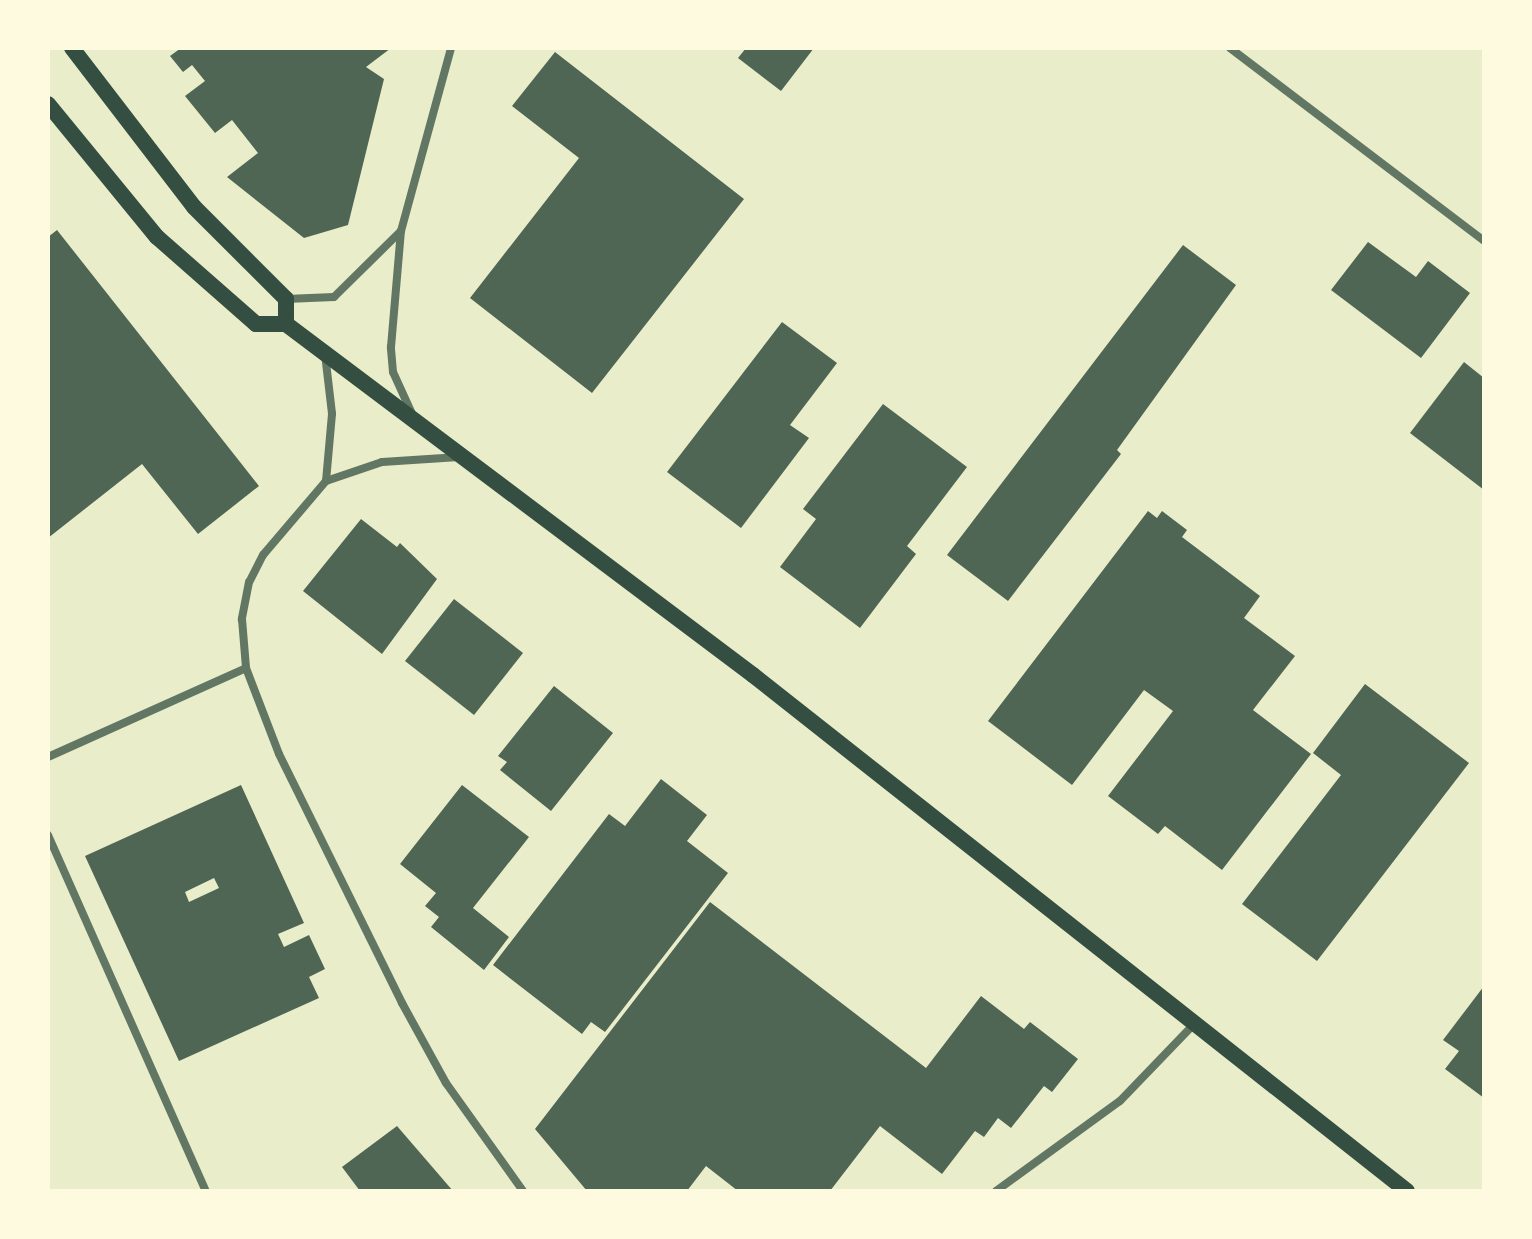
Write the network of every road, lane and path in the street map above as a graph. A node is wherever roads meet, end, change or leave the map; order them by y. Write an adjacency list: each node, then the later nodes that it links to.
1 (72, 48): 7 (main road)
2 (451, 48): 5 (street)
3 (1230, 48): 6 (street)
4 (48, 104): 8 (main road)
5 (401, 231): 7 (street); 10 (street)
6 (1484, 241)
7 (286, 299): 8 (main road)
8 (286, 324): 9 (main road)
9 (325, 354): 10 (main road); 12 (street)
10 (418, 427): 11 (main road)
11 (459, 457): 12 (street); 16 (main road)
12 (326, 481): 13 (street)
13 (246, 668): 14 (street); 18 (street)
14 (48, 757)
15 (48, 835): 17 (street)
16 (1196, 1022): 19 (street); 20 (main road)
17 (206, 1191)
18 (523, 1191)
19 (996, 1191)
20 (1407, 1191)

